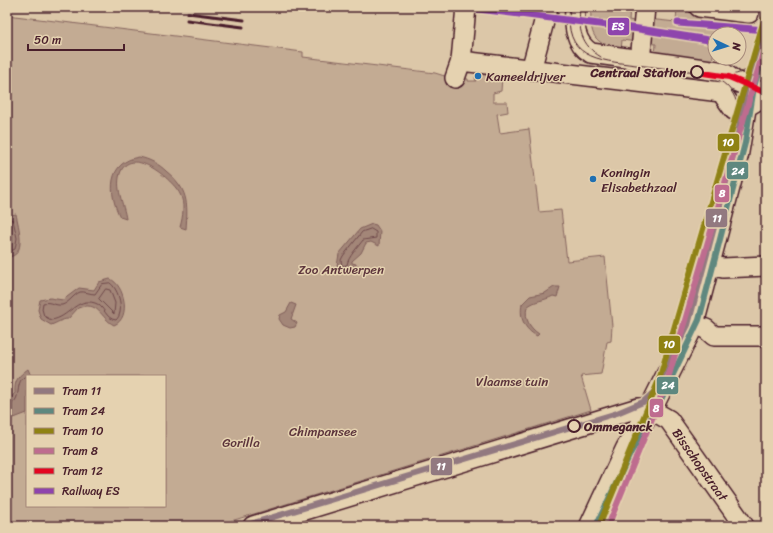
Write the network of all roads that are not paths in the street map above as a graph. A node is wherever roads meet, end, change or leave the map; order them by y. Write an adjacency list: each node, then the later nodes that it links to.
1 (466, 7): 8 (street)
2 (548, 7): 8 (street)
3 (575, 7): 7 (street)
4 (645, 7): 7 (street)
5 (700, 7): 6 (street)
6 (750, 13)
7 (640, 61): 9 (street); 10 (street)
8 (531, 70): 10 (street)
9 (735, 81): 11 (street); 12 (street)
10 (638, 83): 12 (street)
11 (766, 93): 12 (main road); 14 (main road)
12 (739, 108): 15 (main road)
13 (766, 266): 14 (street)
14 (718, 267): 15 (main road)
15 (697, 325): 16 (street); 17 (main road)
16 (766, 336)
17 (654, 411): 18 (street); 19 (main road); 20 (main road); 21 (street, Bisschopstraat)
18 (253, 526)
19 (591, 526)
20 (606, 526)
21 (744, 526)

